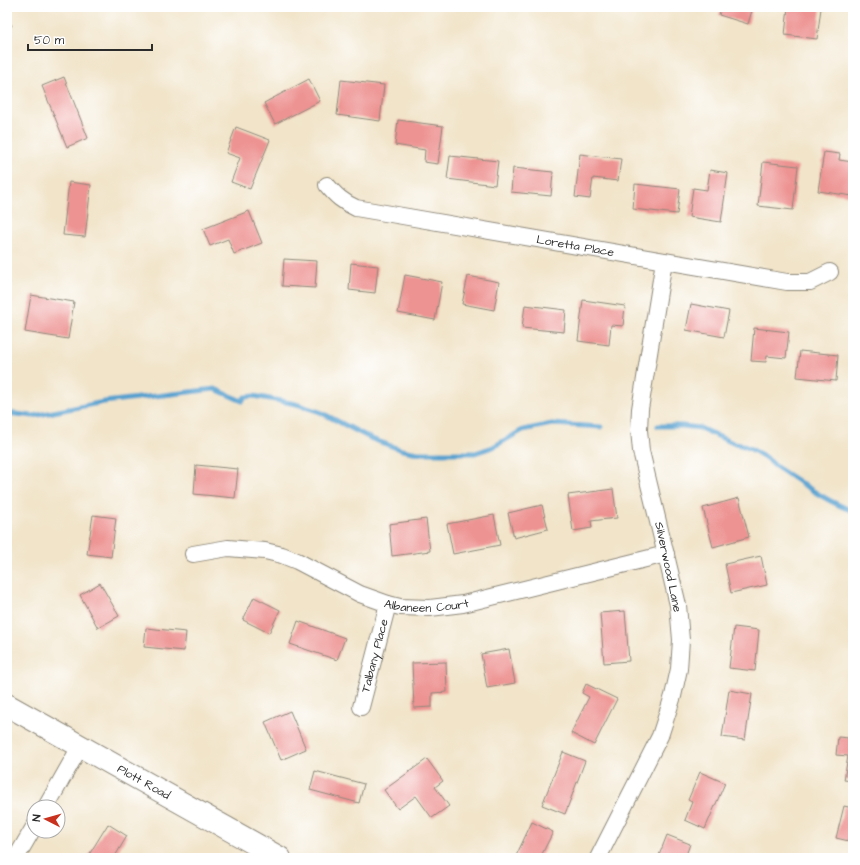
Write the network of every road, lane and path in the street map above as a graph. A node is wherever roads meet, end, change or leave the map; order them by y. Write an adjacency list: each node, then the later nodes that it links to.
1 (327, 185): 2 (street, Loretta Place)
2 (664, 261): 3 (street, Loretta Place); 5 (street, Silverwood Lane)
3 (830, 272)
4 (193, 554): 6 (street, Albaneen Court)
5 (666, 554): 6 (street, Albaneen Court); 14 (street, Silverwood Lane)
6 (388, 604): 8 (street, Talbany Place)
7 (7, 705): 9 (street, Plott Road)
8 (361, 707)
9 (81, 745): 10 (street); 13 (street, Plott Road)
10 (51, 799)
11 (27, 839): 12 (street)
12 (16, 858)
13 (280, 858)
14 (598, 858)

